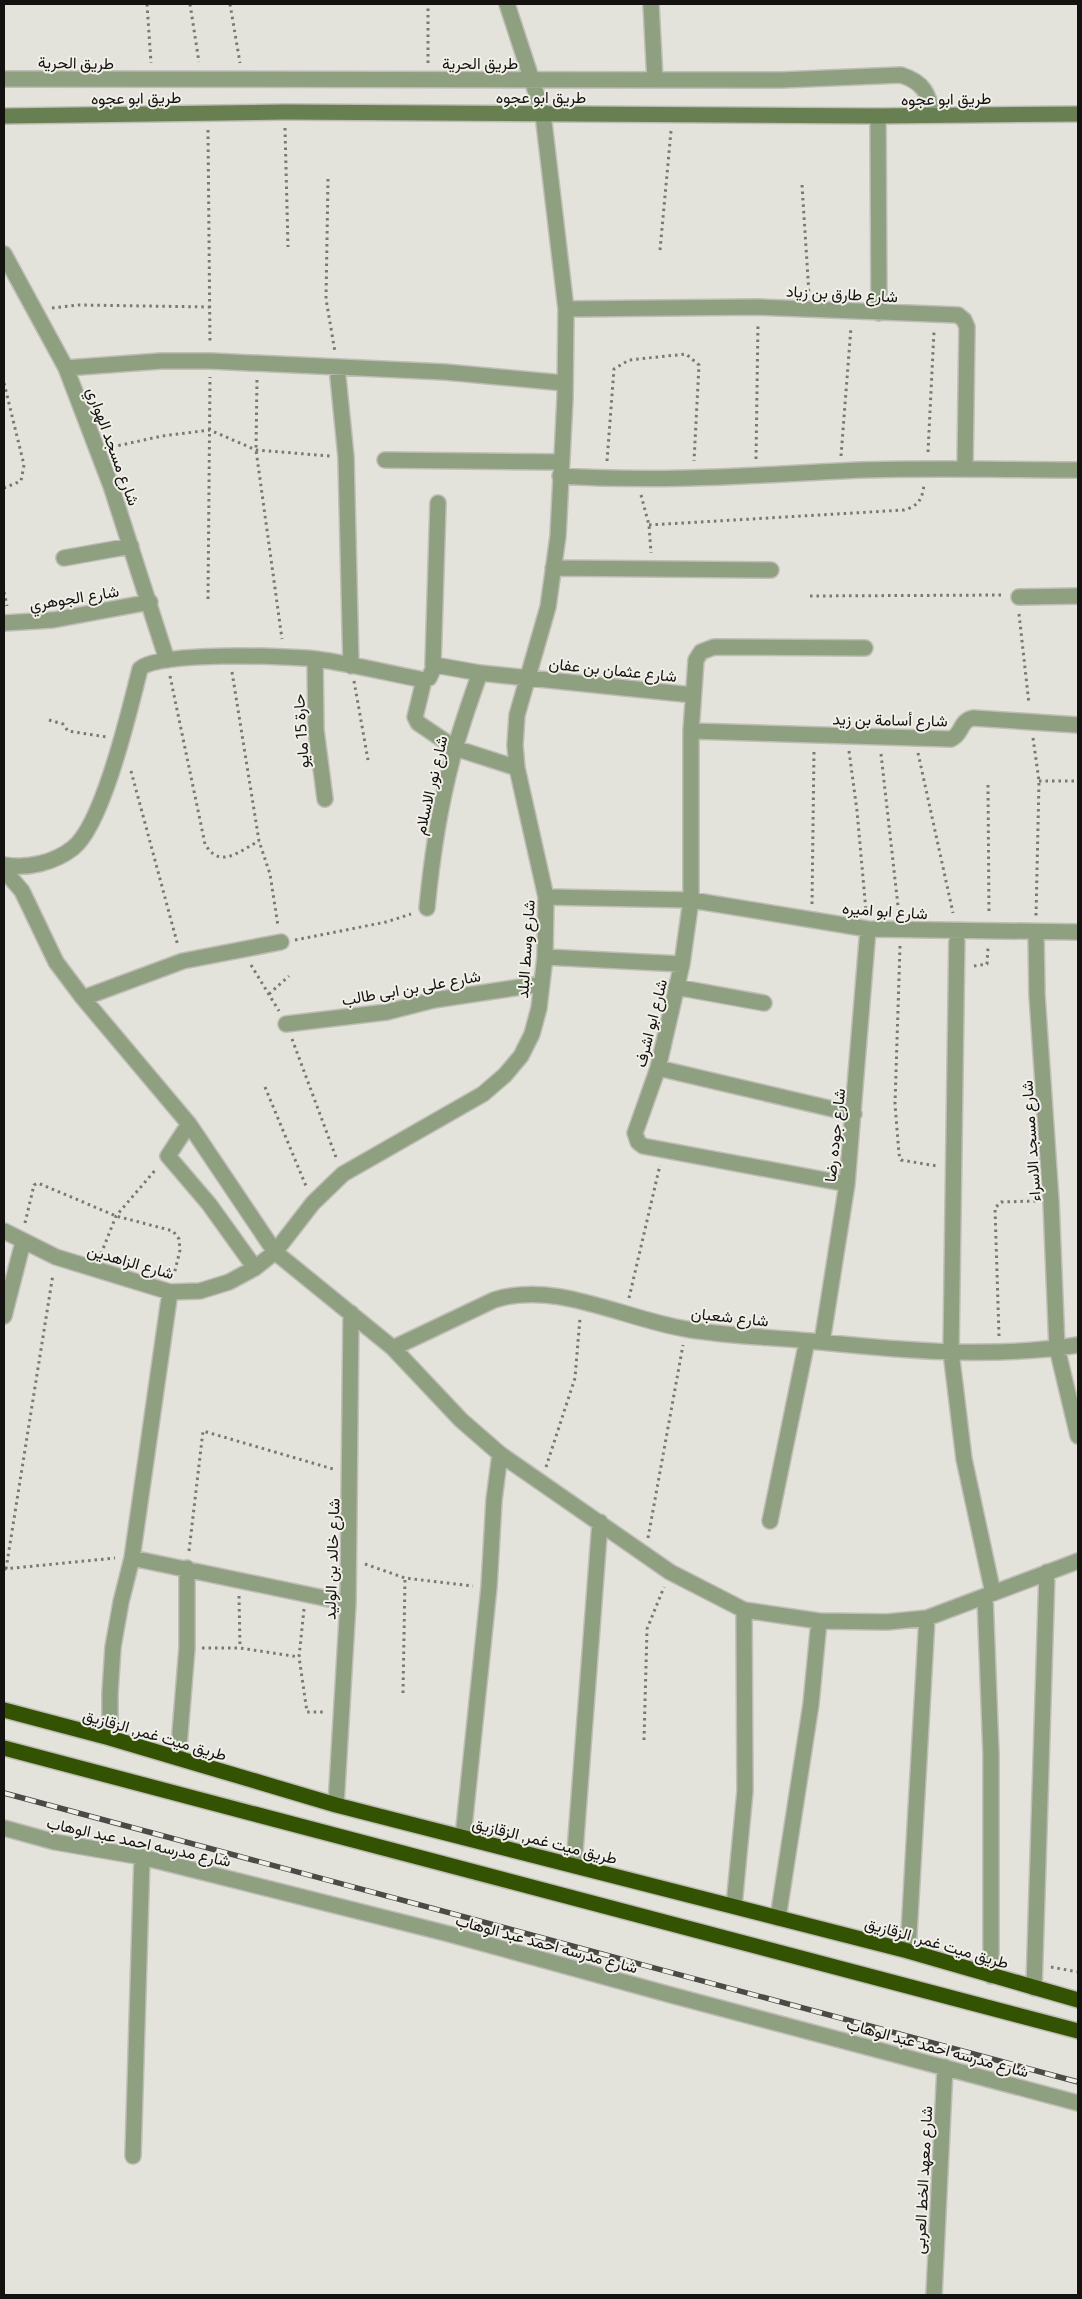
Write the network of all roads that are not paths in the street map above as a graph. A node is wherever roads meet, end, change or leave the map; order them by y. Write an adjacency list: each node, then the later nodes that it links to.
1 (508, 4): 4 (street, شارع وسط البلد)
2 (651, 4): 5 (street)
3 (4, 79): 4 (street, طريق الحرية)
4 (532, 79): 5 (street, طريق الحرية); 6 (street, شارع وسط البلد)
5 (655, 80): 10 (street, طريق الحرية)
6 (543, 114): 8 (street, طريق ابو عجوه); 9 (street, طريق ابو عجوه); 12 (street, شارع وسط البلد)
7 (1078, 114): 10 (street, طريق ابو عجوه)
8 (4, 116)
9 (878, 116): 10 (street, طريق ابو عجوه); 13 (street)
10 (932, 116)
11 (4, 254): 15 (street, شارع مسجد الهواري)
12 (566, 310): 13 (street, شارع طارق بن زياد); 16 (street, شارع وسط البلد)
13 (879, 313): 19 (street, شارع طارق بن زياد)
14 (337, 367): 15 (street); 16 (street); 34 (street)
15 (66, 368): 22 (street, شارع مسجد الهواري)
16 (564, 383): 18 (street, شارع وسط البلد)
17 (385, 460): 18 (street)
18 (561, 469): 19 (street); 24 (street, شارع وسط البلد)
19 (964, 469): 20 (street)
20 (1078, 470)
21 (438, 503): 33 (street)
22 (131, 546): 23 (street); 28 (street, شارع مسجد الهواري)
23 (64, 558)
24 (553, 568): 25 (street); 36 (street, شارع وسط البلد)
25 (771, 570)
26 (1019, 596): 27 (street)
27 (1078, 596)
28 (150, 602): 29 (street, شارع الجوهري); 32 (street, شارع مسجد الهواري)
29 (4, 623)
30 (865, 648): 38 (street, شارع ابو اشرف)
31 (315, 659): 32 (street); 34 (street); 43 (street, حارة 15 مايو)
32 (167, 660): 44 (street)
33 (433, 665): 35 (street, شارع عثمان بن عفان); 37 (street)
34 (351, 666): 37 (street)
35 (480, 673): 36 (street, شارع عثمان بن عفان); 41 (street, شارع نور الاسلام)
36 (529, 678): 38 (street, شارع عثمان بن عفان); 42 (street, شارع وسط البلد)
37 (424, 680): 41 (street)
38 (693, 695): 40 (street, شارع ابو اشرف)
39 (1078, 725): 40 (street, شارع أسامة بن زيد)
40 (691, 731): 47 (street, شارع ابو اشرف)
41 (455, 748): 42 (street); 48 (street, شارع نور الاسلام)
42 (517, 768): 46 (street, شارع وسط البلد)
43 (325, 799)
44 (4, 865)
45 (4, 870): 58 (street)
46 (546, 897): 47 (street, شارع ابو اميره); 54 (street, شارع وسط البلد)
47 (692, 900): 49 (street, شارع ابو اميره); 55 (street, شارع ابو اشرف)
48 (427, 908)
49 (868, 929): 50 (street, شارع ابو اميره); 62 (street, شارع جوده رضا)
50 (957, 931): 51 (street, شارع ابو اميره); 76 (street)
51 (1036, 932): 52 (street, شارع ابو اميره); 75 (street, شارع مسجد الاسراء)
52 (1078, 932)
53 (281, 942): 58 (street)
54 (545, 957): 55 (street); 56 (street, شارع وسط البلد)
55 (682, 964): 57 (street, شارع ابو اشرف)
56 (541, 984): 60 (street, شارع على بن ابى طالب); 67 (street, شارع وسط البلد)
57 (676, 987): 59 (street); 61 (street, شارع ابو اشرف)
58 (83, 998): 63 (street)
59 (764, 1003)
60 (286, 1024)
61 (658, 1068): 62 (street); 64 (street, شارع ابو اشرف)
62 (854, 1114): 64 (street, شارع جوده رضا)
63 (189, 1124): 67 (street); 68 (street)
64 (847, 1184): 72 (street, شارع جوده رضا)
65 (4, 1231): 66 (street, شارع الزاهدين)
66 (22, 1242): 69 (street, شارع الزاهدين); 71 (street)
67 (275, 1252): 68 (street, شارع الزاهدين); 70 (street)
68 (255, 1268): 69 (street, شارع الزاهدين)
69 (170, 1292): 81 (street)
70 (351, 1313): 74 (street); 86 (street, شارع خالد بن الوليد)
71 (4, 1316)
72 (814, 1342): 74 (street, شارع شعبان); 76 (street, شارع شعبان); 79 (street, شارع جوده رضا)
73 (1078, 1345): 75 (street, شارع شعبان)
74 (393, 1348): 78 (street)
75 (1057, 1348): 76 (street, شارع شعبان); 77 (street, شارع مسجد الاسراء)
76 (951, 1352): 85 (street)
77 (1078, 1436)
78 (500, 1454): 80 (street); 96 (street)
79 (770, 1521)
80 (600, 1522): 87 (street); 98 (street)
81 (132, 1558): 83 (street); 91 (street)
82 (1078, 1561): 84 (street)
83 (187, 1568): 86 (street); 93 (street)
84 (1047, 1572): 85 (street); 103 (street)
85 (989, 1594): 88 (street); 102 (street)
86 (348, 1602): 94 (street, شارع خالد بن الوليد)
87 (744, 1610): 89 (street); 99 (street)
88 (928, 1618): 89 (street); 101 (street)
89 (819, 1621): 100 (street)
90 (4, 1710): 91 (highway, طريق ميت غمر, الزقازيق)
91 (110, 1738): 93 (highway, طريق ميت غمر, الزقازيق)
92 (4, 1748): 105 (highway)
93 (178, 1758): 94 (highway, طريق ميت غمر, الزقازيق)
94 (336, 1805): 96 (highway, طريق ميت غمر, الزقازيق)
95 (4, 1828): 97 (street, شارع مدرسه احمد عبد الوهاب)
96 (463, 1837): 98 (highway, طريق ميت غمر, الزقازيق)
97 (142, 1857): 106 (street, شارع مدرسه احمد عبد الوهاب); 108 (street)
98 (574, 1865): 99 (highway, طريق ميت غمر, الزقازيق)
99 (734, 1906): 100 (highway, طريق ميت غمر, الزقازيق)
100 (778, 1918): 101 (highway, طريق ميت غمر, الزقازيق)
101 (908, 1951): 102 (highway, طريق ميت غمر, الزقازيق)
102 (990, 1976): 103 (highway, طريق ميت غمر, الزقازيق)
103 (1034, 1988): 104 (highway, طريق ميت غمر, الزقازيق)
104 (1078, 2000)
105 (1078, 2031)
106 (946, 2067): 107 (street, شارع مدرسه احمد عبد الوهاب); 109 (street, شارع معهد الخط العربى)
107 (1078, 2103)
108 (133, 2156)
109 (934, 2295)

